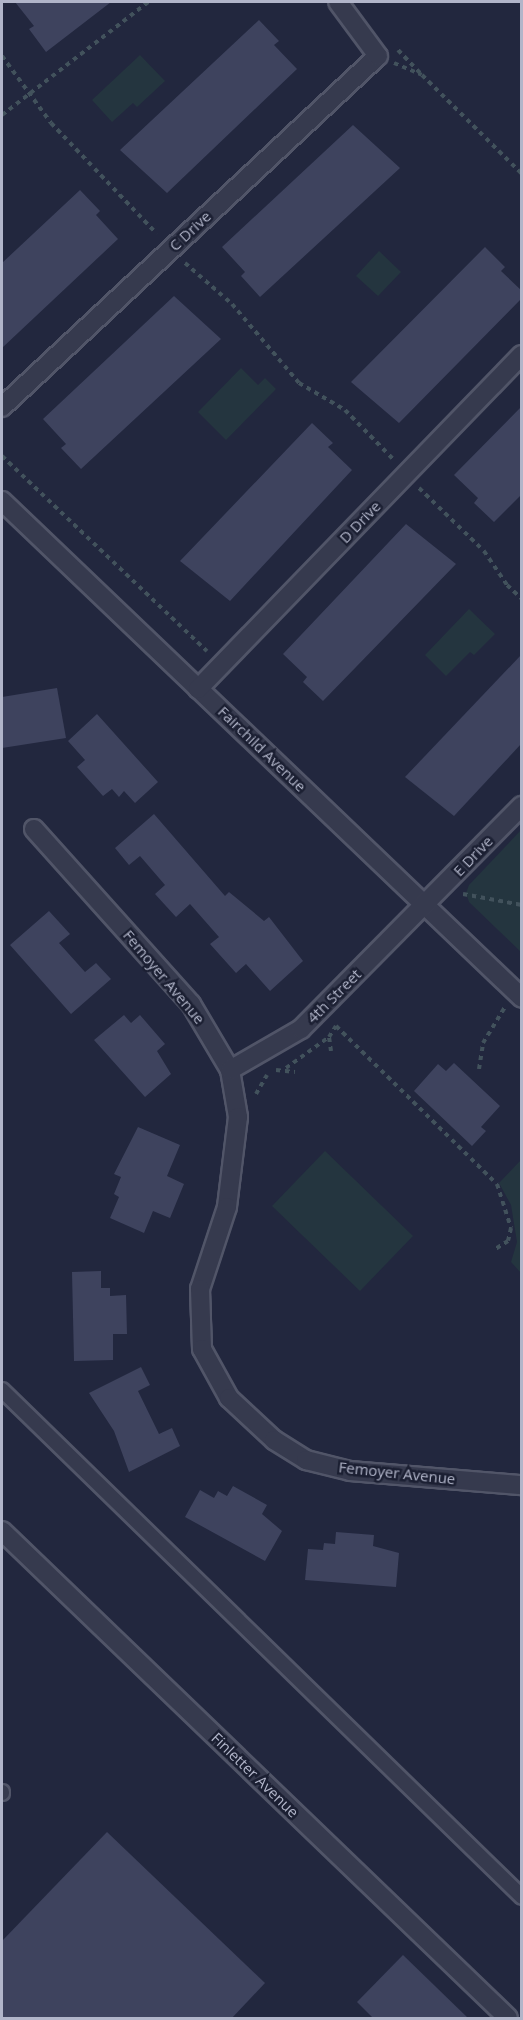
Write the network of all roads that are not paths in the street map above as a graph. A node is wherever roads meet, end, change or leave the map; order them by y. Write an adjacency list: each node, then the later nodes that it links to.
1 (338, 2): 3 (street, C Drive)
2 (522, 355): 5 (street, D Drive)
3 (2, 407)
4 (2, 501): 5 (street, Fairchild Avenue)
5 (198, 689): 8 (street, Fairchild Avenue)
6 (522, 806): 8 (street, E Drive)
7 (34, 829): 10 (street, Femoyer Avenue)
8 (426, 906): 9 (street, Fairchild Avenue); 10 (street, 4th Street)
9 (518, 995)
10 (230, 1070): 12 (street, Femoyer Avenue)
11 (2, 1390): 14 (lane)
12 (522, 1485)
13 (2, 1531): 15 (street, Finletter Avenue)
14 (522, 1897)
15 (508, 2019)

